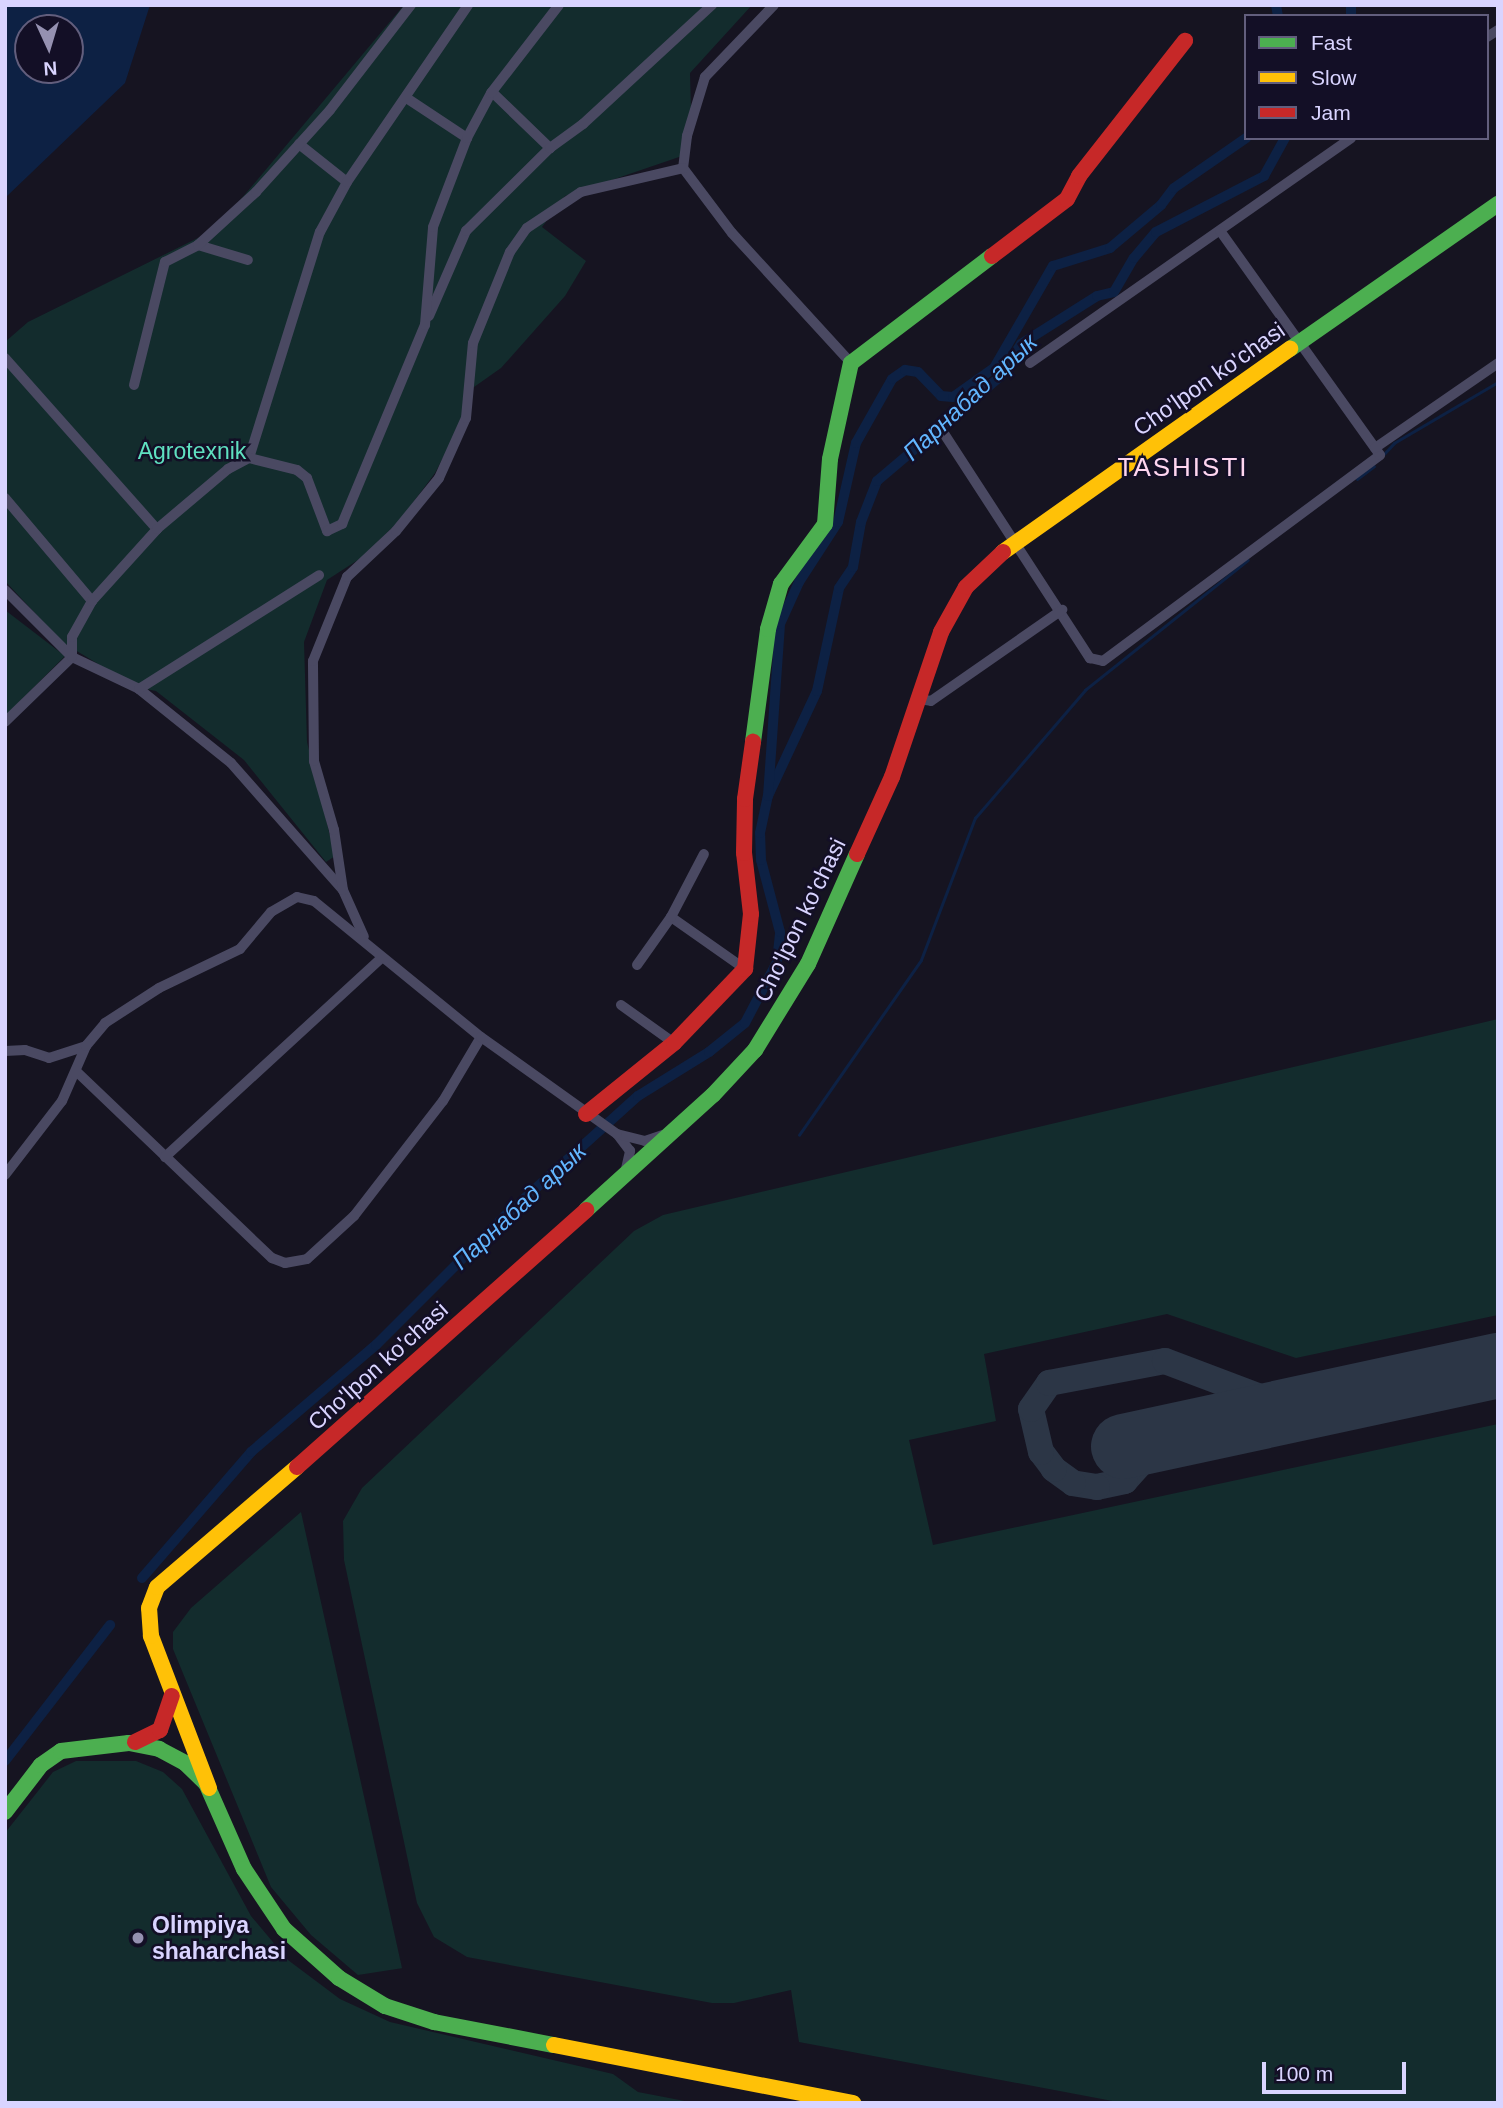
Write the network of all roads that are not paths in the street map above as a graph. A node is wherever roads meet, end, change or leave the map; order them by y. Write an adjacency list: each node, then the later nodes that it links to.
1 (411, 5): 11 (street)
2 (468, 5): 8 (street)
3 (559, 5): 7 (street)
4 (712, 5): 12 (street)
5 (774, 5): 13 (street)
6 (1185, 41): 22 (main road)
7 (492, 92): 9 (street); 12 (street)
8 (408, 99): 9 (street); 14 (street)
9 (467, 138): 19 (street)
10 (1348, 140): 16 (street)
11 (299, 145): 14 (street); 17 (street)
12 (550, 148): 19 (street)
13 (683, 168): 22 (street); 41 (street)
14 (347, 182): 28 (street)
15 (1498, 204): 20 (main road, Cho'lpon ko'chasi)
16 (1220, 232): 20 (street); 23 (street)
17 (198, 244): 18 (street); 25 (street)
18 (248, 260)
19 (425, 325): 28 (street)
20 (1298, 344): 27 (street); 31 (main road, Cho'lpon ko'chasi)
21 (5, 358): 30 (street)
22 (851, 363): 46 (main road)
23 (1030, 363)
24 (1498, 363): 27 (street)
25 (134, 385)
26 (943, 432): 31 (street)
27 (1375, 447): 35 (street)
28 (249, 458): 30 (street)
29 (5, 498): 34 (street)
30 (157, 529): 34 (street)
31 (1014, 542): 35 (street); 38 (main road, Cho'lpon ko'chasi)
32 (319, 575): 37 (street)
33 (5, 590): 36 (street)
34 (92, 601): 36 (street)
35 (1062, 610): 38 (street)
36 (72, 657): 37 (street); 39 (street)
37 (139, 689): 41 (street)
38 (919, 699): 54 (main road, Cho'lpon ko'chasi)
39 (5, 722)
40 (704, 854): 42 (street)
41 (343, 890): 43 (street)
42 (670, 916): 45 (street); 46 (street)
43 (366, 940): 44 (street); 50 (street)
44 (380, 959): 48 (street); 56 (street)
45 (637, 965)
46 (745, 970): 49 (main road)
47 (621, 1005): 49 (street)
48 (481, 1037): 53 (street); 56 (street)
49 (674, 1043): 53 (main road)
50 (86, 1046): 51 (street); 52 (street)
51 (5, 1051)
52 (76, 1071): 56 (street); 57 (street)
53 (590, 1116): 55 (street)
54 (680, 1125): 55 (street); 58 (main road, Cho'lpon ko'chasi)
55 (617, 1134): 58 (street)
56 (165, 1157)
57 (5, 1175)
58 (621, 1179): 59 (main road, Cho'lpon ko'chasi)
59 (171, 1689): 60 (main road); 61 (main road, Cho'lpon ko'chasi)
60 (130, 1743): 61 (main road); 62 (main road)
61 (209, 1788): 63 (main road, Cho'lpon ko'chasi)
62 (5, 1812)
63 (853, 2103)

